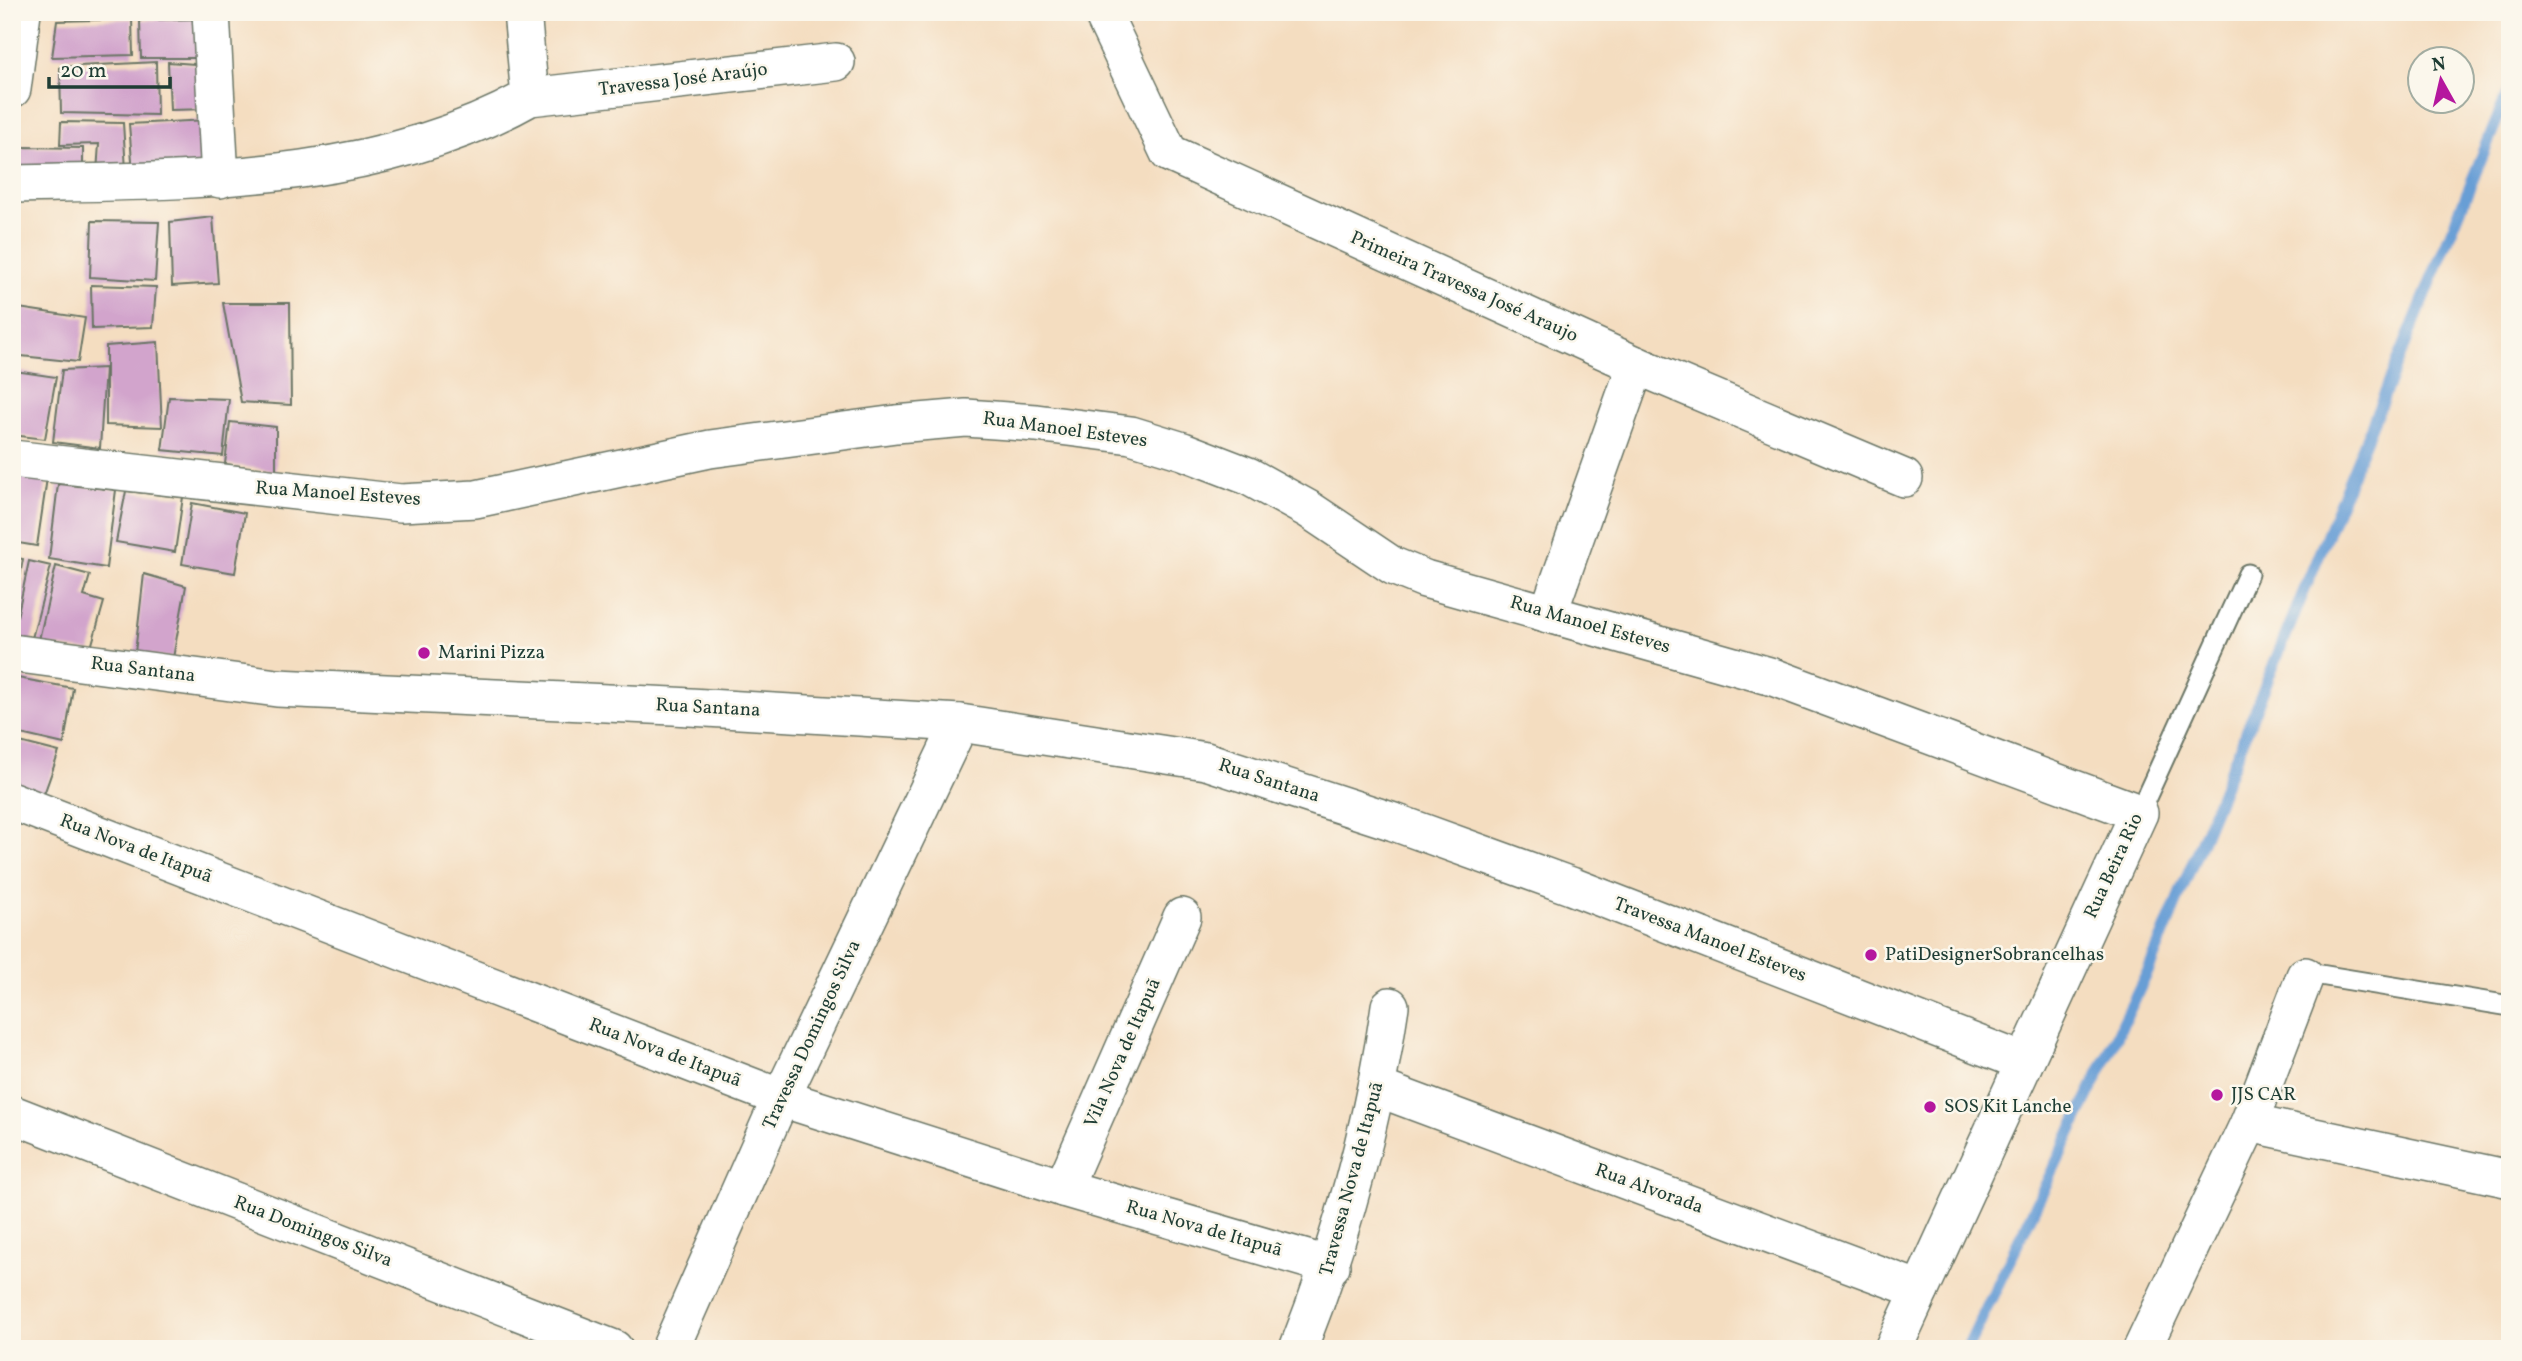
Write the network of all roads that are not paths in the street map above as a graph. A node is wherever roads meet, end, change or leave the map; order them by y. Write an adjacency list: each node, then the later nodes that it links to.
1 (22, 12): 6 (street)
2 (211, 12): 8 (street)
3 (522, 12): 7 (street)
4 (1102, 12): 10 (street, Primeira Travessa José Araujo)
5 (835, 62): 7 (street, Travessa José Araújo)
6 (12, 89)
7 (530, 97): 8 (street)
8 (220, 179): 9 (street)
9 (12, 184)
10 (1636, 365): 12 (street, Primeira Travessa José Araujo); 14 (street)
11 (12, 459): 14 (street, Rua Manoel Esteves)
12 (1904, 478)
13 (2248, 574): 18 (lane, Rua Beira Rio)
14 (1548, 614): 18 (street, Rua Manoel Esteves)
15 (12, 653): 16 (street, Rua Santana)
16 (960, 723): 19 (street, Rua Santana); 26 (street, Travessa Domingos Silva)
17 (12, 801): 26 (street, Rua Nova de Itapuã)
18 (2138, 813): 24 (street, Rua Beira Rio)
19 (1394, 822): 24 (street, Travessa Manoel Esteves)
20 (1182, 918): 30 (street, Vila Nova de Itapuã)
21 (2305, 976): 23 (lane); 28 (street)
22 (1390, 1006): 25 (street, Travessa Nova de Itapuã)
23 (2510, 1006)
24 (2024, 1062): 32 (street, Rua Beira Rio)
25 (1378, 1088): 31 (street, Travessa Nova de Itapuã); 32 (street, Rua Alvorada)
26 (782, 1098): 30 (street, Rua Nova de Itapuã); 34 (street, Travessa Domingos Silva)
27 (12, 1114): 33 (street, Rua Domingos Silva)
28 (2249, 1123): 29 (street); 37 (street)
29 (2510, 1179)
30 (1063, 1188): 31 (street, Rua Nova de Itapuã)
31 (1331, 1266): 35 (street, Travessa Nova de Itapuã)
32 (1920, 1290): 36 (street, Rua Beira Rio)
33 (614, 1349)
34 (670, 1349)
35 (1298, 1349)
36 (1893, 1349)
37 (2142, 1349)

